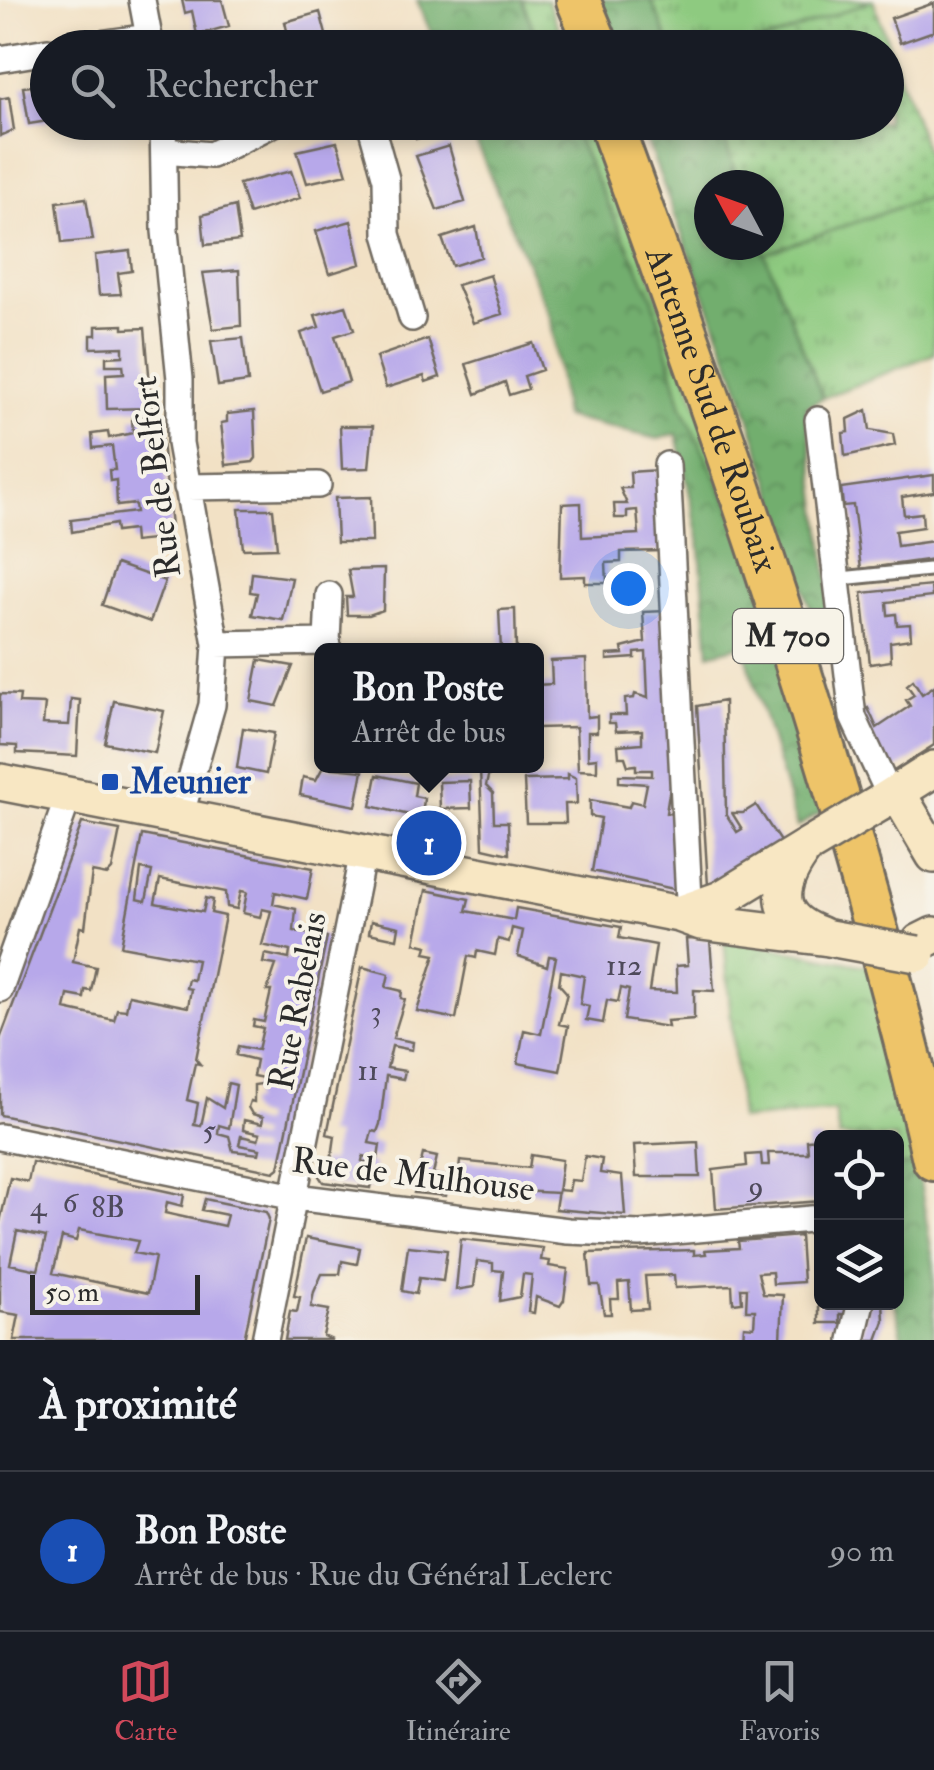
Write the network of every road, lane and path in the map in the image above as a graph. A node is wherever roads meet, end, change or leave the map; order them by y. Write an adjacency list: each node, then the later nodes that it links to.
1 (142, 0): 4 (street)
2 (562, 0): 5 (highway)
3 (578, 0): 6 (highway)
4 (148, 30)
5 (574, 30)
6 (590, 30)
7 (30, 53): 8 (street)
8 (0, 59)
9 (164, 140): 14 (street, Rue de Belfort)
10 (241, 140): 14 (street)
11 (375, 140): 15 (street)
12 (616, 140): 38 (highway, Antenne Sud de Roubaix / M 700)
13 (634, 140): 36 (highway, Antenne Sud de Roubaix / M 700)
14 (164, 151): 19 (street, Rue de Belfort)
15 (412, 318)
16 (818, 420): 21 (street)
17 (667, 466): 32 (street)
18 (318, 485): 19 (street)
19 (187, 487): 23 (street, Rue de Belfort)
20 (934, 568): 21 (lane)
21 (836, 579): 27 (street)
22 (329, 595): 23 (street)
23 (216, 644): 28 (street, Rue de Belfort)
24 (934, 769): 27 (main road)
25 (0, 782): 26 (main road)
26 (69, 796): 28 (main road); 35 (street)
27 (889, 797): 29 (main road, bridge); 31 (main road)
28 (180, 817): 30 (main road)
29 (806, 848): 32 (main road); 33 (main road)
30 (363, 852): 32 (main road); 39 (street, Rue Rabelais)
31 (934, 854)
32 (686, 914): 33 (main road)
33 (829, 938): 34 (main road, bridge)
34 (919, 947)
35 (0, 989)
36 (934, 1090)
37 (0, 1137): 39 (street, Rue de Mulhouse)
38 (934, 1159)
39 (295, 1197): 40 (street, Rue de Mulhouse); 42 (street, Rue Rabelais)
40 (814, 1219)
41 (860, 1310): 43 (street)
42 (265, 1340)
43 (852, 1340)

